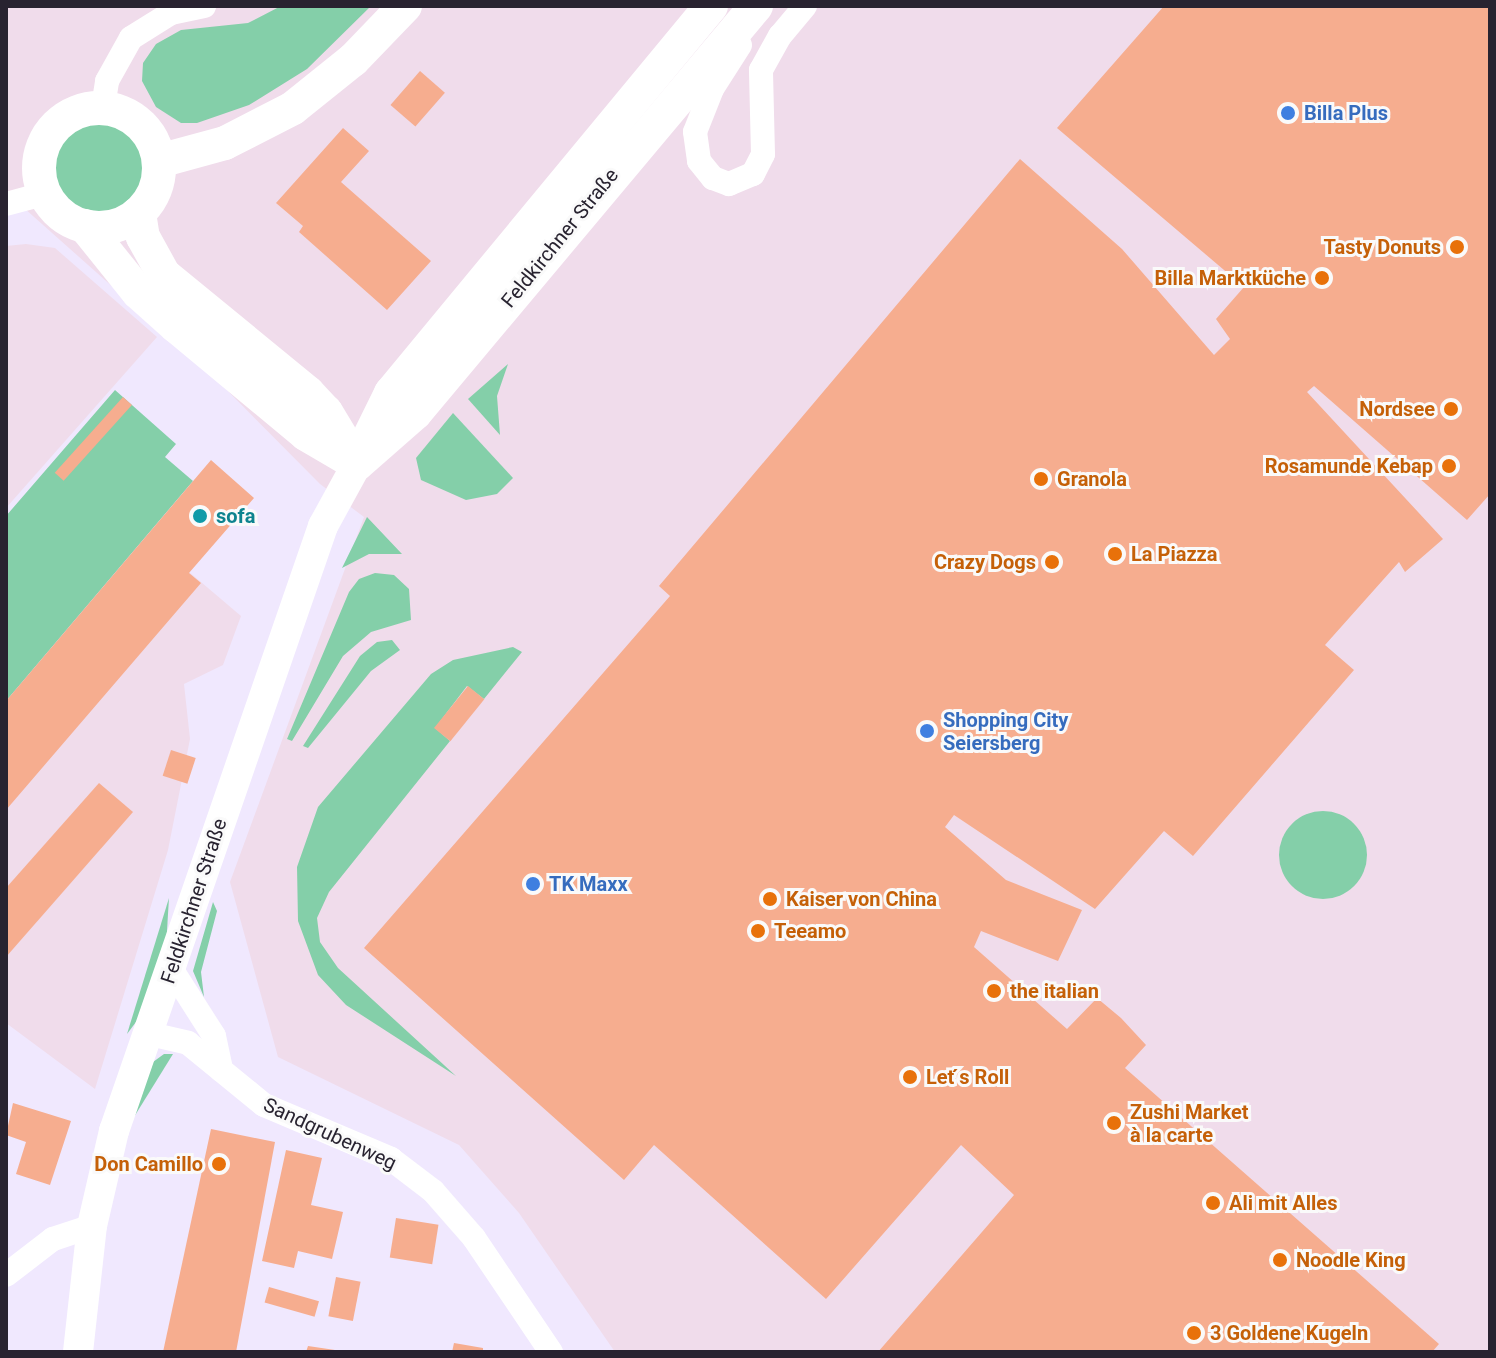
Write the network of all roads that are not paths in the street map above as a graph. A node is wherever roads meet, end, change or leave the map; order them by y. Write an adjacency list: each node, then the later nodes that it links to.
1 (204, 6): 7 (street)
2 (405, 6): 8 (main road)
3 (711, 6): 13 (main road, Feldkirchner Straße)
4 (756, 6): 13 (main road, Feldkirchner Straße)
5 (764, 6): 6 (street)
6 (805, 6)
7 (103, 107): 8 (main road); 9 (main road)
8 (159, 161): 11 (main road)
9 (44, 194): 10 (street); 12 (main road)
10 (6, 204)
11 (139, 213): 12 (main road); 13 (main road)
12 (85, 226): 13 (main road)
13 (357, 464): 14 (street, Feldkirchner Straße)
14 (172, 970): 15 (street, Feldkirchner Straße); 16 (street)
15 (150, 1034): 16 (street, Sandgrubenweg); 17 (street, Feldkirchner Straße)
16 (221, 1070): 20 (street, Sandgrubenweg)
17 (92, 1226): 18 (street); 19 (street, Feldkirchner Straße)
18 (6, 1275)
19 (78, 1352)
20 (551, 1352)

